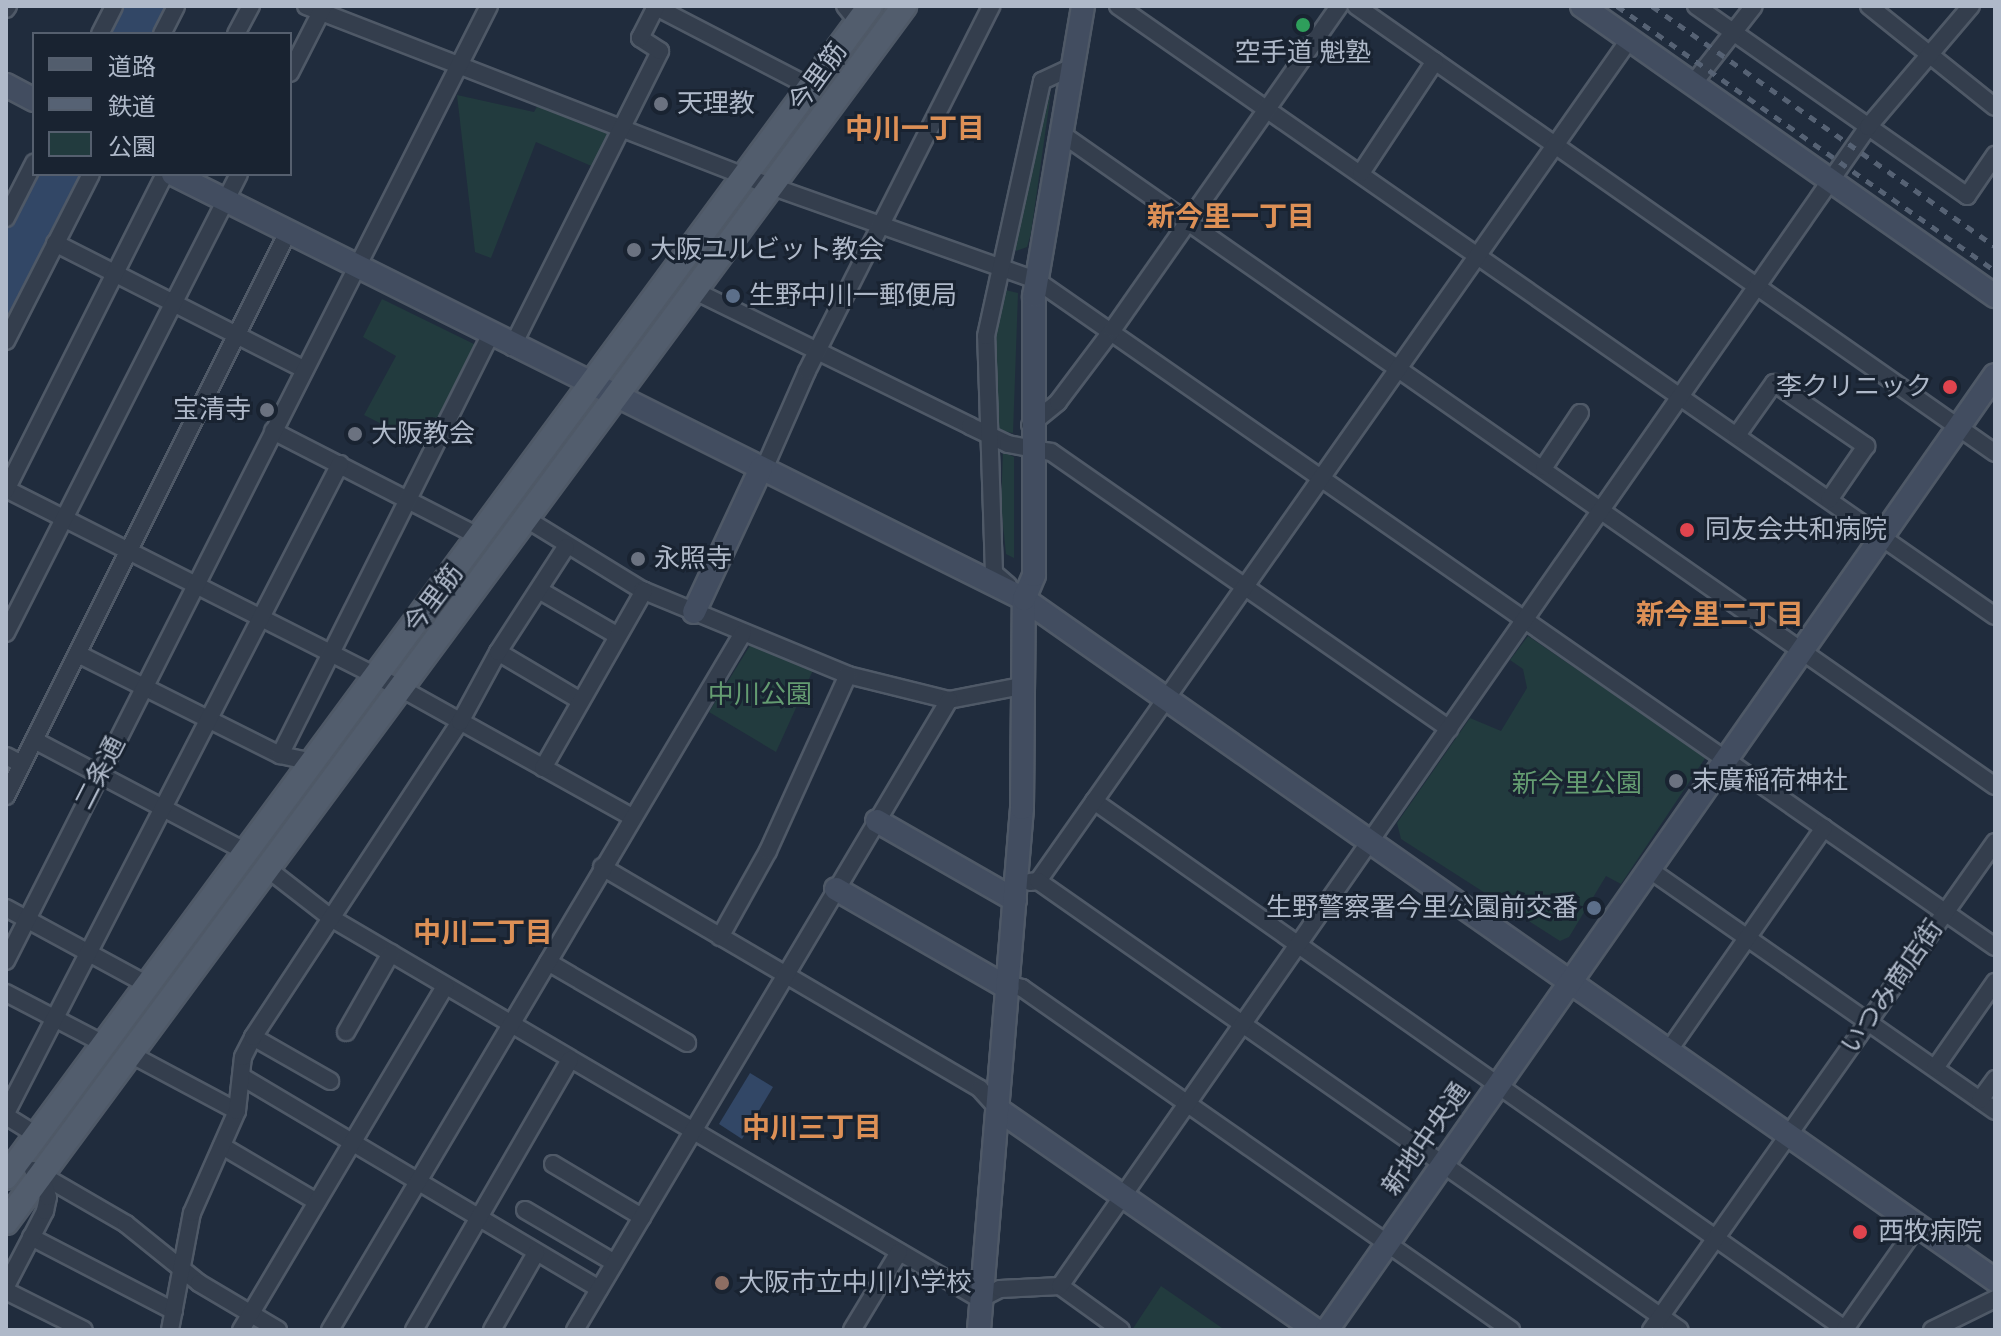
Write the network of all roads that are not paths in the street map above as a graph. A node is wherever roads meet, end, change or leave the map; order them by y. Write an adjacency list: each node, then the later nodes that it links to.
1 (114, 6): 20 (street)
2 (176, 6): 21 (street)
3 (251, 6): 22 (street)
4 (489, 6): 26 (street, 二条通)
5 (656, 6): 31 (street); 35 (street)
6 (904, 6): 48 (main road, 今里筋)
7 (991, 6): 52 (street)
8 (1118, 6): 33 (street)
9 (1339, 6): 33 (street)
10 (1356, 6): 25 (street)
11 (1582, 6): 23 (street)
12 (1696, 6): 19 (street)
13 (1754, 6): 19 (street)
14 (1869, 6): 24 (street)
15 (1971, 6): 24 (street)
16 (317, 8): 26 (street); 28 (street)
17 (1084, 8): 27 (street)
18 (858, 11): 31 (main road, 今里筋)
19 (1733, 31): 30 (street); 36 (street)
20 (101, 32)
21 (163, 32)
22 (237, 32)
23 (1629, 40): 30 (street); 38 (street)
24 (1928, 56): 34 (street); 36 (street)
25 (1435, 61): 38 (street); 41 (street)
26 (458, 66): 35 (street); 57 (street, 二条通)
27 (1074, 66): 37 (street); 56 (street)
28 (292, 68)
29 (6, 85): 32 (street)
30 (1692, 85): 47 (street)
31 (812, 88): 46 (main road, 今里筋)
32 (32, 99)
33 (1267, 107): 41 (street); 51 (street)
34 (1995, 107)
35 (624, 127): 46 (street); 68 (street)
36 (1868, 127): 39 (street); 47 (street)
37 (1062, 134): 51 (street); 59 (street)
38 (1554, 144): 55 (street); 60 (street)
39 (1995, 155)
40 (32, 167): 50 (street)
41 (1361, 173): 55 (street)
42 (90, 176): 54 (street)
43 (164, 176): 58 (street)
44 (177, 176): 49 (street)
45 (238, 176): 49 (street)
46 (747, 177): 48 (street); 73 (main road, 今里筋)
47 (1832, 183): 60 (street); 62 (street)
48 (780, 188): 52 (street); 61 (main road, 今里筋)
49 (226, 201): 53 (street); 63 (street)
50 (6, 218)
51 (1189, 218): 64 (street); 70 (street)
52 (882, 226): 56 (street); 69 (street)
53 (288, 232): 57 (street); 65 (street)
54 (55, 243): 58 (street); 67 (street)
55 (1477, 254): 70 (street); 75 (street)
56 (998, 266): 59 (street); 80 (street)
57 (356, 268): 66 (street); 71 (street, 二条通)
58 (115, 274): 63 (street); 88 (street)
59 (1036, 280): 64 (street); 77 (street)
60 (1760, 288): 75 (street); 78 (street)
61 (695, 291): 69 (street); 74 (main road, 今里筋)
62 (1995, 296)
63 (173, 304): 65 (street); 92 (street)
64 (1113, 329): 77 (street); 87 (street)
65 (238, 336): 71 (street); 97 (street)
66 (490, 336): 68 (street); 89 (street)
67 (6, 341)
68 (512, 347): 73 (street)
69 (819, 354): 80 (street); 86 (street)
70 (1399, 366): 85 (street); 87 (street)
71 (305, 370): 79 (street, 二条通)
72 (1995, 375): 78 (street, 新地中央通)
73 (589, 386): 74 (street); 95 (main road, 今里筋)
74 (619, 397): 86 (street); 93 (main road, 今里筋)
75 (1684, 397): 81 (street); 91 (street)
76 (1580, 413): 85 (street)
77 (1030, 425): 82 (street)
78 (1958, 428): 83 (street); 94 (street, 新地中央通)
79 (273, 431): 84 (street); 98 (street, 二条通)
80 (990, 435): 82 (street); 102 (street)
81 (1737, 435): 90 (street); 90 (street)
82 (1030, 450): 99 (street); 102 (street)
83 (1995, 453)
84 (340, 464): 89 (street); 106 (street)
85 (1544, 467): 91 (street)
86 (762, 468): 102 (street); 103 (street)
87 (1323, 476): 99 (street); 105 (street)
88 (6, 490): 92 (street)
89 (409, 498): 95 (street); 112 (street)
90 (1829, 500): 94 (street)
91 (1604, 509): 105 (street); 110 (street)
92 (65, 518): 97 (street); 107 (street)
93 (528, 520): 96 (street); 118 (main road, 今里筋)
94 (1882, 536): 104 (street); 110 (street, 新地中央通)
95 (480, 537): 115 (main road, 今里筋)
96 (566, 547): 100 (street); 101 (street)
97 (130, 552): 98 (street); 113 (street)
98 (195, 585): 106 (street); 117 (street, 二条通)
99 (1246, 585): 119 (street); 124 (street)
100 (539, 590): 109 (street); 111 (street)
101 (644, 591): 103 (street); 109 (street)
102 (1024, 599): 116 (street); 119 (street)
103 (694, 612): 108 (street)
104 (1995, 616)
105 (1526, 619): 124 (street); 128 (street)
106 (263, 621): 112 (street); 122 (street)
107 (6, 633)
108 (743, 633): 114 (street); 137 (street)
109 (618, 636): 121 (street)
110 (1803, 649): 128 (street, 新地中央通); 133 (street)
111 (498, 652): 121 (street); 123 (street)
112 (328, 653): 115 (street); 126 (street)
113 (78, 654): 117 (street); 125 (street)
114 (848, 675): 120 (street); 152 (street)
115 (376, 678): 118 (street); 129 (main road, 今里筋)
116 (1021, 686): 120 (street); 147 (street)
117 (145, 687): 122 (street); 132 (street, 二条通)
118 (402, 689): 123 (street); 144 (main road, 今里筋)
119 (1166, 698): 135 (street); 140 (street)
120 (949, 700): 138 (street)
121 (581, 701): 131 (street)
122 (206, 717): 126 (street); 136 (street)
123 (460, 722): 131 (street); 150 (street)
124 (1449, 729): 140 (street)
125 (34, 740): 130 (street); 132 (street)
126 (280, 755): 129 (street)
127 (6, 756): 130 (street)
128 (1726, 759): 139 (street); 145 (street, 新地中央通)
129 (313, 762): 142 (main road, 今里筋)
130 (22, 764): 134 (street)
131 (543, 768): 137 (street)
132 (99, 773): 136 (street); 151 (street, 二条通)
133 (1995, 786)
134 (6, 796)
135 (1094, 801): 147 (street); 154 (street)
136 (161, 807): 142 (street); 156 (street)
137 (632, 817): 143 (street)
138 (877, 821): 146 (street); 147 (street)
139 (1824, 828): 149 (street); 153 (street)
140 (1370, 841): 154 (street); 161 (street)
141 (1995, 842): 149 (street, いつみ商店街)
142 (246, 852): 163 (main road, 今里筋)
143 (602, 867): 152 (street); 159 (street)
144 (268, 869): 150 (street); 176 (main road, 今里筋)
145 (1650, 870): 153 (street); 161 (street, 新地中央通)
146 (836, 889): 160 (street); 165 (street)
147 (1023, 889): 165 (street); 169 (street)
148 (6, 908): 151 (street)
149 (1945, 913): 155 (street); 168 (street, いつみ商店街)
150 (331, 918): 157 (street); 172 (street)
151 (27, 919): 156 (street); 158 (street, 二条通)
152 (720, 937): 160 (street)
153 (1747, 937): 168 (street); 175 (street)
154 (1298, 945): 169 (street); 182 (street)
155 (1995, 947)
156 (89, 951): 163 (street); 167 (street)
157 (391, 953): 164 (street); 171 (street)
158 (6, 961)
159 (548, 962): 170 (street); 174 (street)
160 (785, 975): 185 (street); 189 (street)
161 (1571, 980): 175 (street); 182 (street, 新地中央通)
162 (1995, 982): 178 (street)
163 (148, 985): 173 (main road, 今里筋)
164 (445, 986): 170 (street); 192 (street)
165 (1008, 986): 184 (street); 185 (street)
166 (6, 993): 167 (street)
167 (56, 1019): 173 (street); 188 (street)
168 (1868, 1021): 178 (street); 190 (street, いつみ商店街)
169 (1242, 1023): 184 (street); 195 (street)
170 (512, 1025): 177 (street); 198 (street)
171 (346, 1032)
172 (253, 1037): 179 (street); 181 (street)
173 (95, 1039): 191 (main road, 今里筋)
174 (687, 1043)
175 (1669, 1050): 190 (street)
176 (132, 1055): 186 (street); 197 (main road, 今里筋)
177 (570, 1060): 189 (street); 203 (street)
178 (1935, 1068): 183 (street)
179 (244, 1078): 186 (street); 192 (street)
180 (1995, 1079): 183 (street)
181 (330, 1081)
182 (1498, 1086): 195 (street, 新地中央通); 207 (street)
183 (1980, 1100): 187 (street)
184 (1187, 1103): 199 (street); 208 (street)
185 (999, 1110): 199 (street); 217 (street)
186 (237, 1111): 193 (street)
187 (1995, 1111)
188 (6, 1114): 191 (street)
189 (693, 1132): 202 (street); 209 (street)
190 (1790, 1133): 205 (street); 207 (street, いつみ商店街)
191 (37, 1135): 196 (main road, 今里筋)
192 (352, 1142): 198 (street); 200 (street)
193 (222, 1146): 200 (street); 212 (street)
194 (553, 1164): 202 (street)
195 (1443, 1164): 208 (street, 新地中央通); 221 (street)
196 (12, 1168): 197 (street)
197 (41, 1175): 204 (main road, 今里筋); 206 (street); 212 (street)
198 (417, 1181): 203 (street); 226 (street)
199 (1123, 1196): 214 (street); 233 (street)
200 (317, 1202): 220 (street)
201 (525, 1210): 211 (street)
202 (642, 1217): 211 (street)
203 (480, 1218): 210 (street); 227 (street)
204 (6, 1222)
205 (1918, 1225): 213 (street); 237 (street)
206 (31, 1237): 215 (street); 219 (street)
207 (1716, 1239): 221 (street, いつみ商店街); 237 (street)
208 (1387, 1243): 234 (street, 新地中央通); 235 (street)
209 (899, 1252): 217 (street); 230 (street)
210 (536, 1253): 216 (street); 228 (street)
211 (615, 1263): 216 (street)
212 (184, 1269): 219 (street); 220 (street)
213 (1995, 1280)
214 (1060, 1286): 217 (street); 232 (street)
215 (6, 1289): 222 (street)
216 (599, 1289): 229 (street)
217 (980, 1299): 231 (street)
218 (1995, 1299): 238 (street)
219 (174, 1311): 223 (street)
220 (250, 1314): 224 (street); 225 (street)
221 (1656, 1323): 236 (street)
222 (84, 1330)
223 (170, 1330)
224 (241, 1330)
225 (278, 1330)
226 (330, 1330)
227 (414, 1330)
228 (492, 1330)
229 (575, 1330)
230 (852, 1330)
231 (979, 1330)
232 (1121, 1330)
233 (1315, 1330)
234 (1327, 1330)
235 (1511, 1330)
236 (1680, 1330)
237 (1846, 1330)
238 (1932, 1330)

